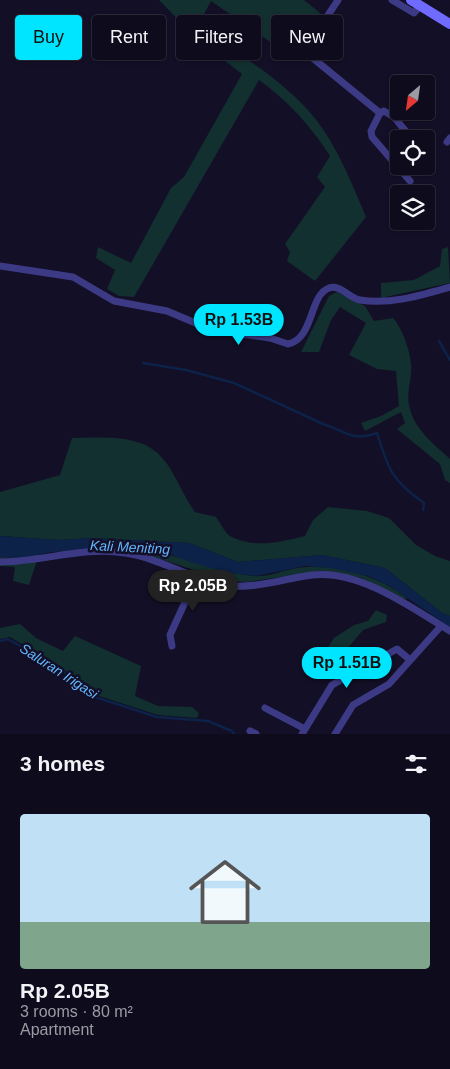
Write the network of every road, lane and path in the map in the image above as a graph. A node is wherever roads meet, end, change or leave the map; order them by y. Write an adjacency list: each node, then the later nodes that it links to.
1 (338, 0): 5 (street)
2 (392, 0): 3 (street)
3 (416, 3): 4 (street)
4 (450, 24)
5 (380, 113): 6 (street); 7 (street)
6 (405, 130)
7 (410, 181)
8 (0, 266): 9 (street)
9 (450, 287)
10 (0, 562): 11 (street)
11 (197, 576): 12 (street); 14 (street)
12 (441, 626): 13 (street); 15 (street)
13 (450, 631)
14 (172, 646)
15 (409, 660): 17 (street); 18 (street)
16 (265, 708): 17 (street)
17 (303, 732)
18 (335, 734)

